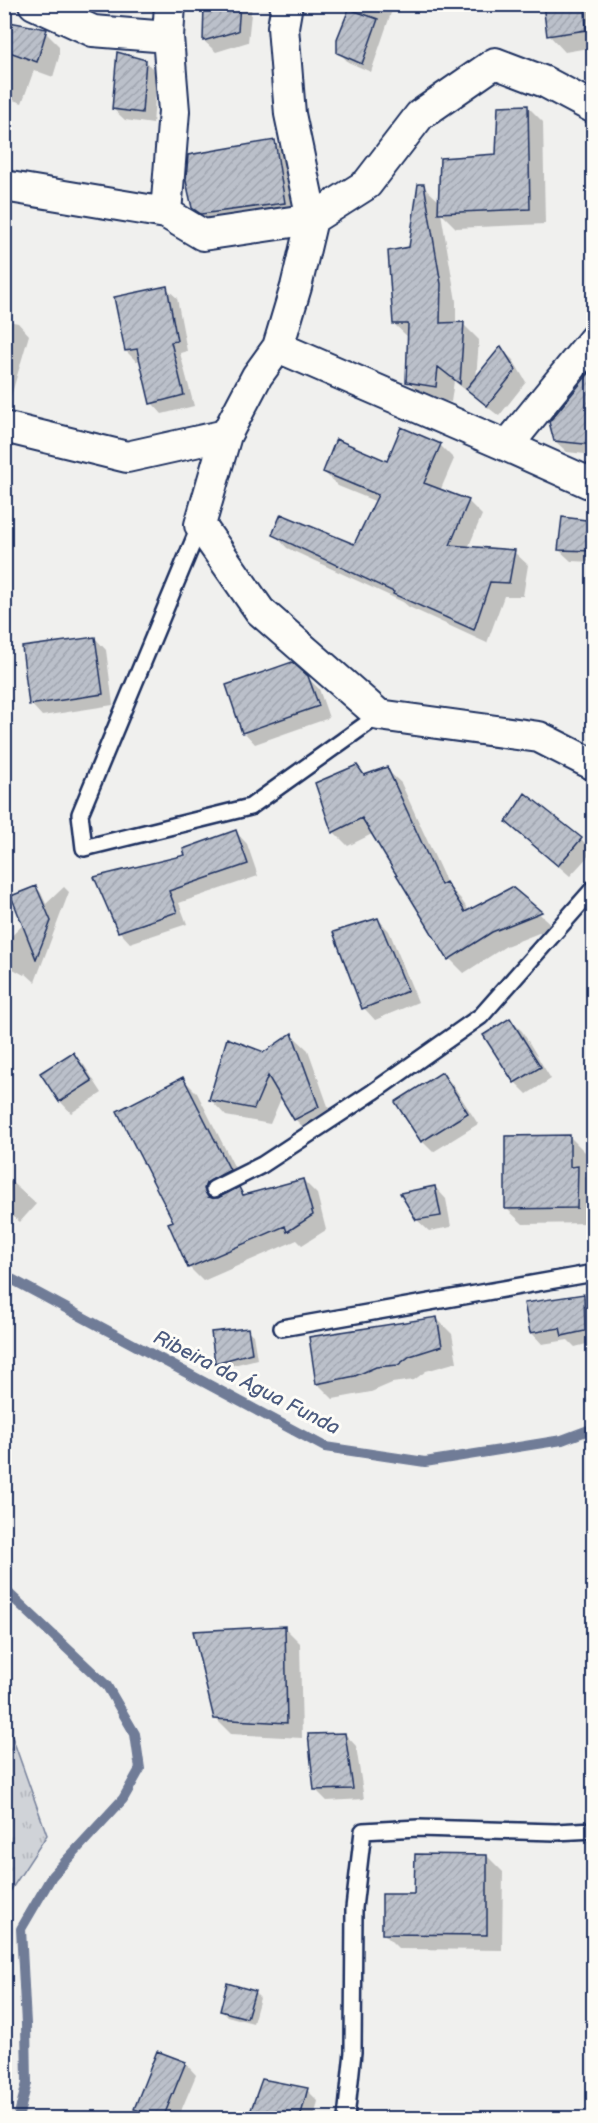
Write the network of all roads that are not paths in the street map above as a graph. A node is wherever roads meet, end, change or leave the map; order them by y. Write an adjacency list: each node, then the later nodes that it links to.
1 (34, 4): 4 (street)
2 (170, 4): 4 (street)
3 (287, 4): 8 (street)
4 (168, 37): 7 (street)
5 (594, 108): 8 (street)
6 (4, 186): 7 (street)
7 (166, 213): 8 (street)
8 (312, 219): 10 (street)
9 (594, 339): 13 (street)
10 (278, 347): 12 (street); 13 (street)
11 (4, 427): 12 (street)
12 (226, 435): 15 (street)
13 (507, 446): 14 (street)
14 (594, 486)
15 (200, 525): 16 (street); 16 (lane)
16 (379, 715): 17 (street)
17 (594, 765)
18 (594, 888): 19 (lane)
19 (214, 1189)
20 (594, 1273): 21 (lane)
21 (282, 1328)
22 (594, 1830): 23 (lane)
23 (346, 2118)

